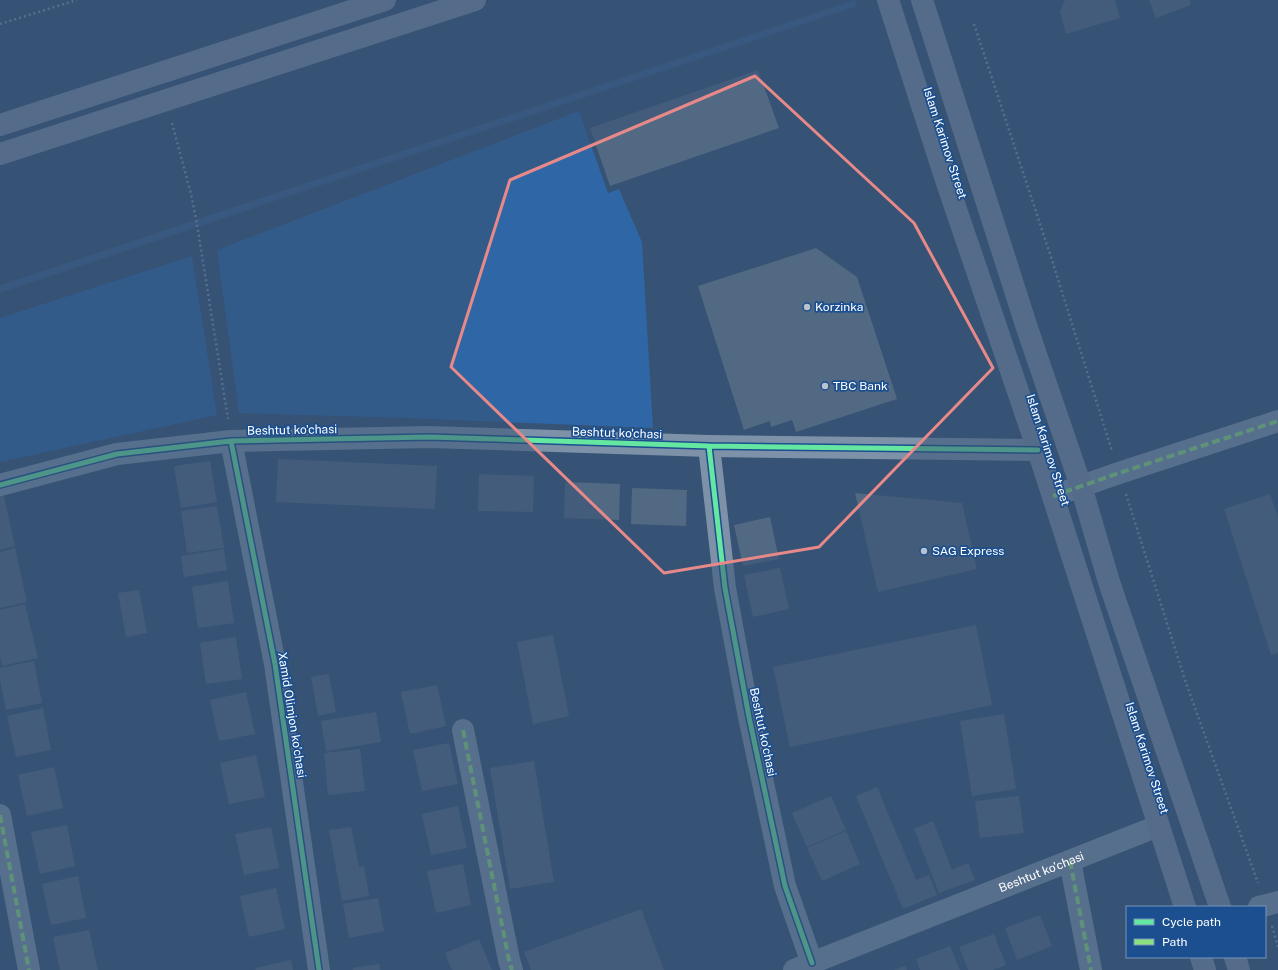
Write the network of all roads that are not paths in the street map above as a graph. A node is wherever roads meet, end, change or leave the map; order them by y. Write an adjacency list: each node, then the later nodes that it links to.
1 (385, 0): 5 (main road)
2 (475, 0): 6 (main road)
3 (888, 0): 10 (main road, Islam Karimov Street)
4 (922, 0): 12 (main road, Islam Karimov Street)
5 (0, 125)
6 (0, 154)
7 (1278, 421): 12 (street)
8 (231, 441): 9 (street, Beshtut ko'chasi); 11 (street, Beshtut ko'chasi); 26 (street, Xamid Olimjon ko'chasi)
9 (709, 446): 10 (street); 24 (street, Beshtut ko'chasi)
10 (1038, 450): 13 (main road, Islam Karimov Street)
11 (0, 485)
12 (1081, 486): 13 (street); 20 (main road, Islam Karimov Street)
13 (1052, 496): 16 (main road, Islam Karimov Street)
14 (463, 730): 27 (street)
15 (0, 815): 25 (street)
16 (1158, 826): 17 (street, Beshtut ko'chasi); 19 (main road, Islam Karimov Street)
17 (1070, 861): 24 (street, Beshtut ko'chasi); 28 (street)
18 (1278, 902): 21 (street)
19 (1185, 906)
20 (1220, 906)
21 (1263, 906)
22 (1201, 958): 29 (main road)
23 (1235, 958): 30 (main road)
24 (803, 966)
25 (29, 970)
26 (320, 970)
27 (512, 970)
28 (1091, 970)
29 (1205, 970)
30 (1239, 970)

